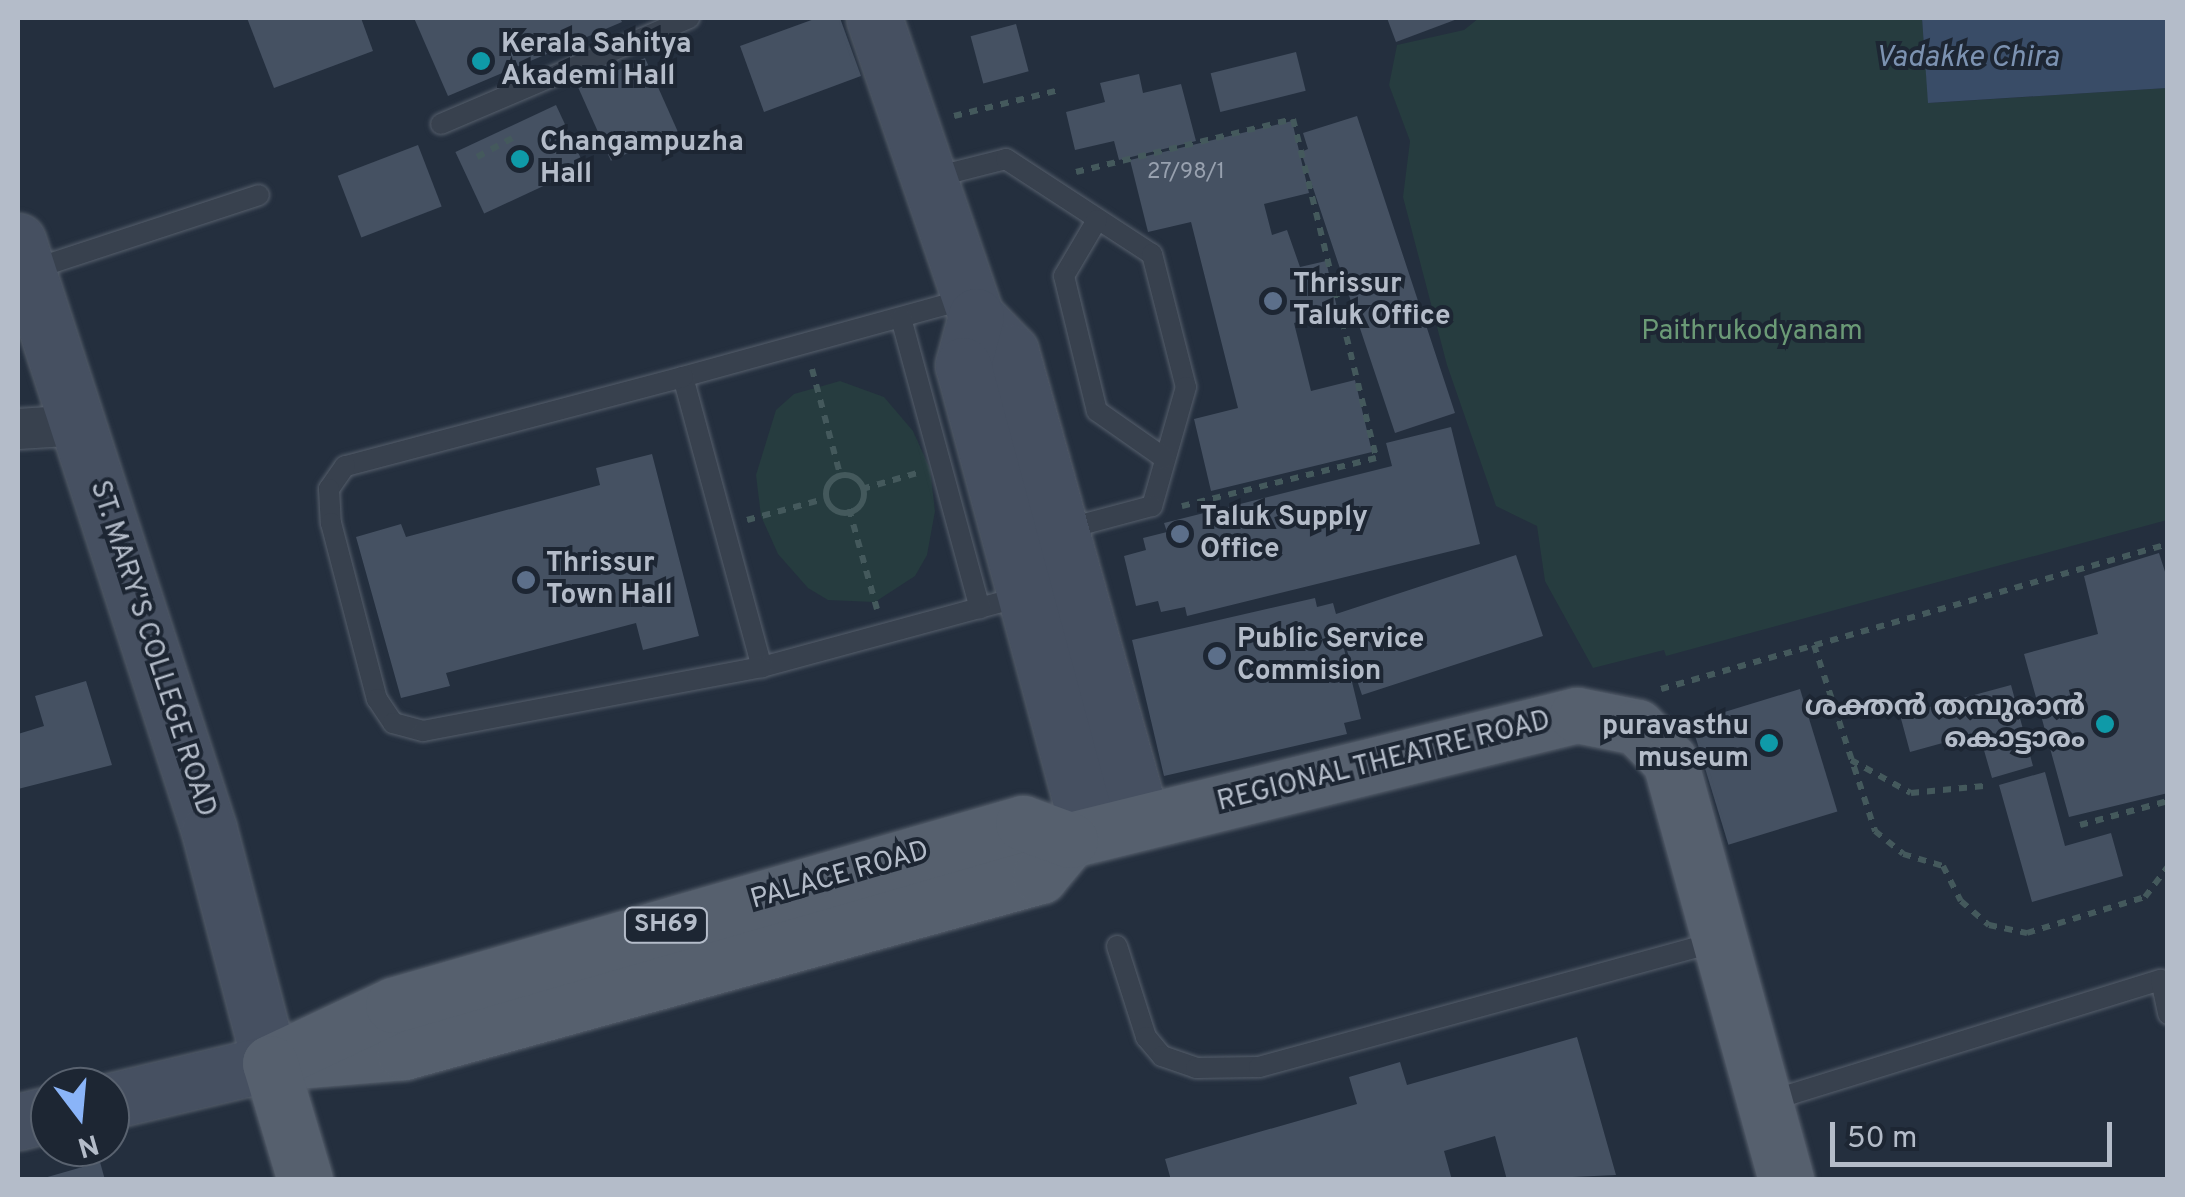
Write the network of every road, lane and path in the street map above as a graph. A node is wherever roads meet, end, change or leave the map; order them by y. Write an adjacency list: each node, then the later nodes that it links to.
1 (693, 18): 4 (lane)
2 (874, 18): 5 (main road)
3 (1059, 90): 5 (path)
4 (441, 124)
5 (911, 126): 8 (main road)
6 (516, 136): 7 (path)
7 (477, 157)
8 (929, 179): 9 (lane); 13 (main road)
9 (1040, 181): 11 (lane); 24 (path)
10 (258, 195): 12 (lane)
11 (1097, 220): 19 (lane); 19 (lane)
12 (22, 256): 17 (main road, ST. MARY'S COLLEGE ROAD)
13 (973, 307): 14 (lane); 27 (main road); 29 (main road)
14 (902, 318): 15 (lane); 20 (lane)
15 (805, 344): 16 (lane); 21 (path)
16 (683, 377): 26 (lane); 32 (lane)
17 (81, 425): 18 (street); 43 (main road, ST. MARY'S COLLEGE ROAD)
18 (18, 429)
19 (1164, 458): 24 (lane)
20 (942, 466): 22 (path); 29 (lane)
21 (841, 478): 22 (path); 23 (path)
22 (862, 489): 25 (path)
23 (828, 498): 25 (path); 26 (path)
24 (1152, 506): 27 (lane)
25 (849, 509): 30 (path)
26 (724, 526): 32 (lane)
27 (1060, 530): 38 (main road)
28 (2168, 544): 31 (path)
29 (1003, 602): 30 (lane); 38 (main road)
30 (885, 633): 32 (lane)
31 (1814, 644): 33 (path); 34 (path)
32 (762, 667)
33 (1645, 693)
34 (1848, 759): 35 (path); 39 (path)
35 (1984, 786)
36 (2168, 801): 37 (path)
37 (2080, 824)
38 (1101, 832): 40 (main road, REGIONAL THEATRE ROAD); 43 (main road, PALACE ROAD / SH69)
39 (2168, 867)
40 (1722, 940): 41 (lane); 45 (main road, REGIONAL THEATRE ROAD)
41 (1117, 946)
42 (2168, 1014): 45 (lane)
43 (270, 1064): 44 (main road); 46 (main road)
44 (130, 1096)
45 (1766, 1102): 47 (main road, REGIONAL THEATRE ROAD)
46 (304, 1180)
47 (1786, 1180)

